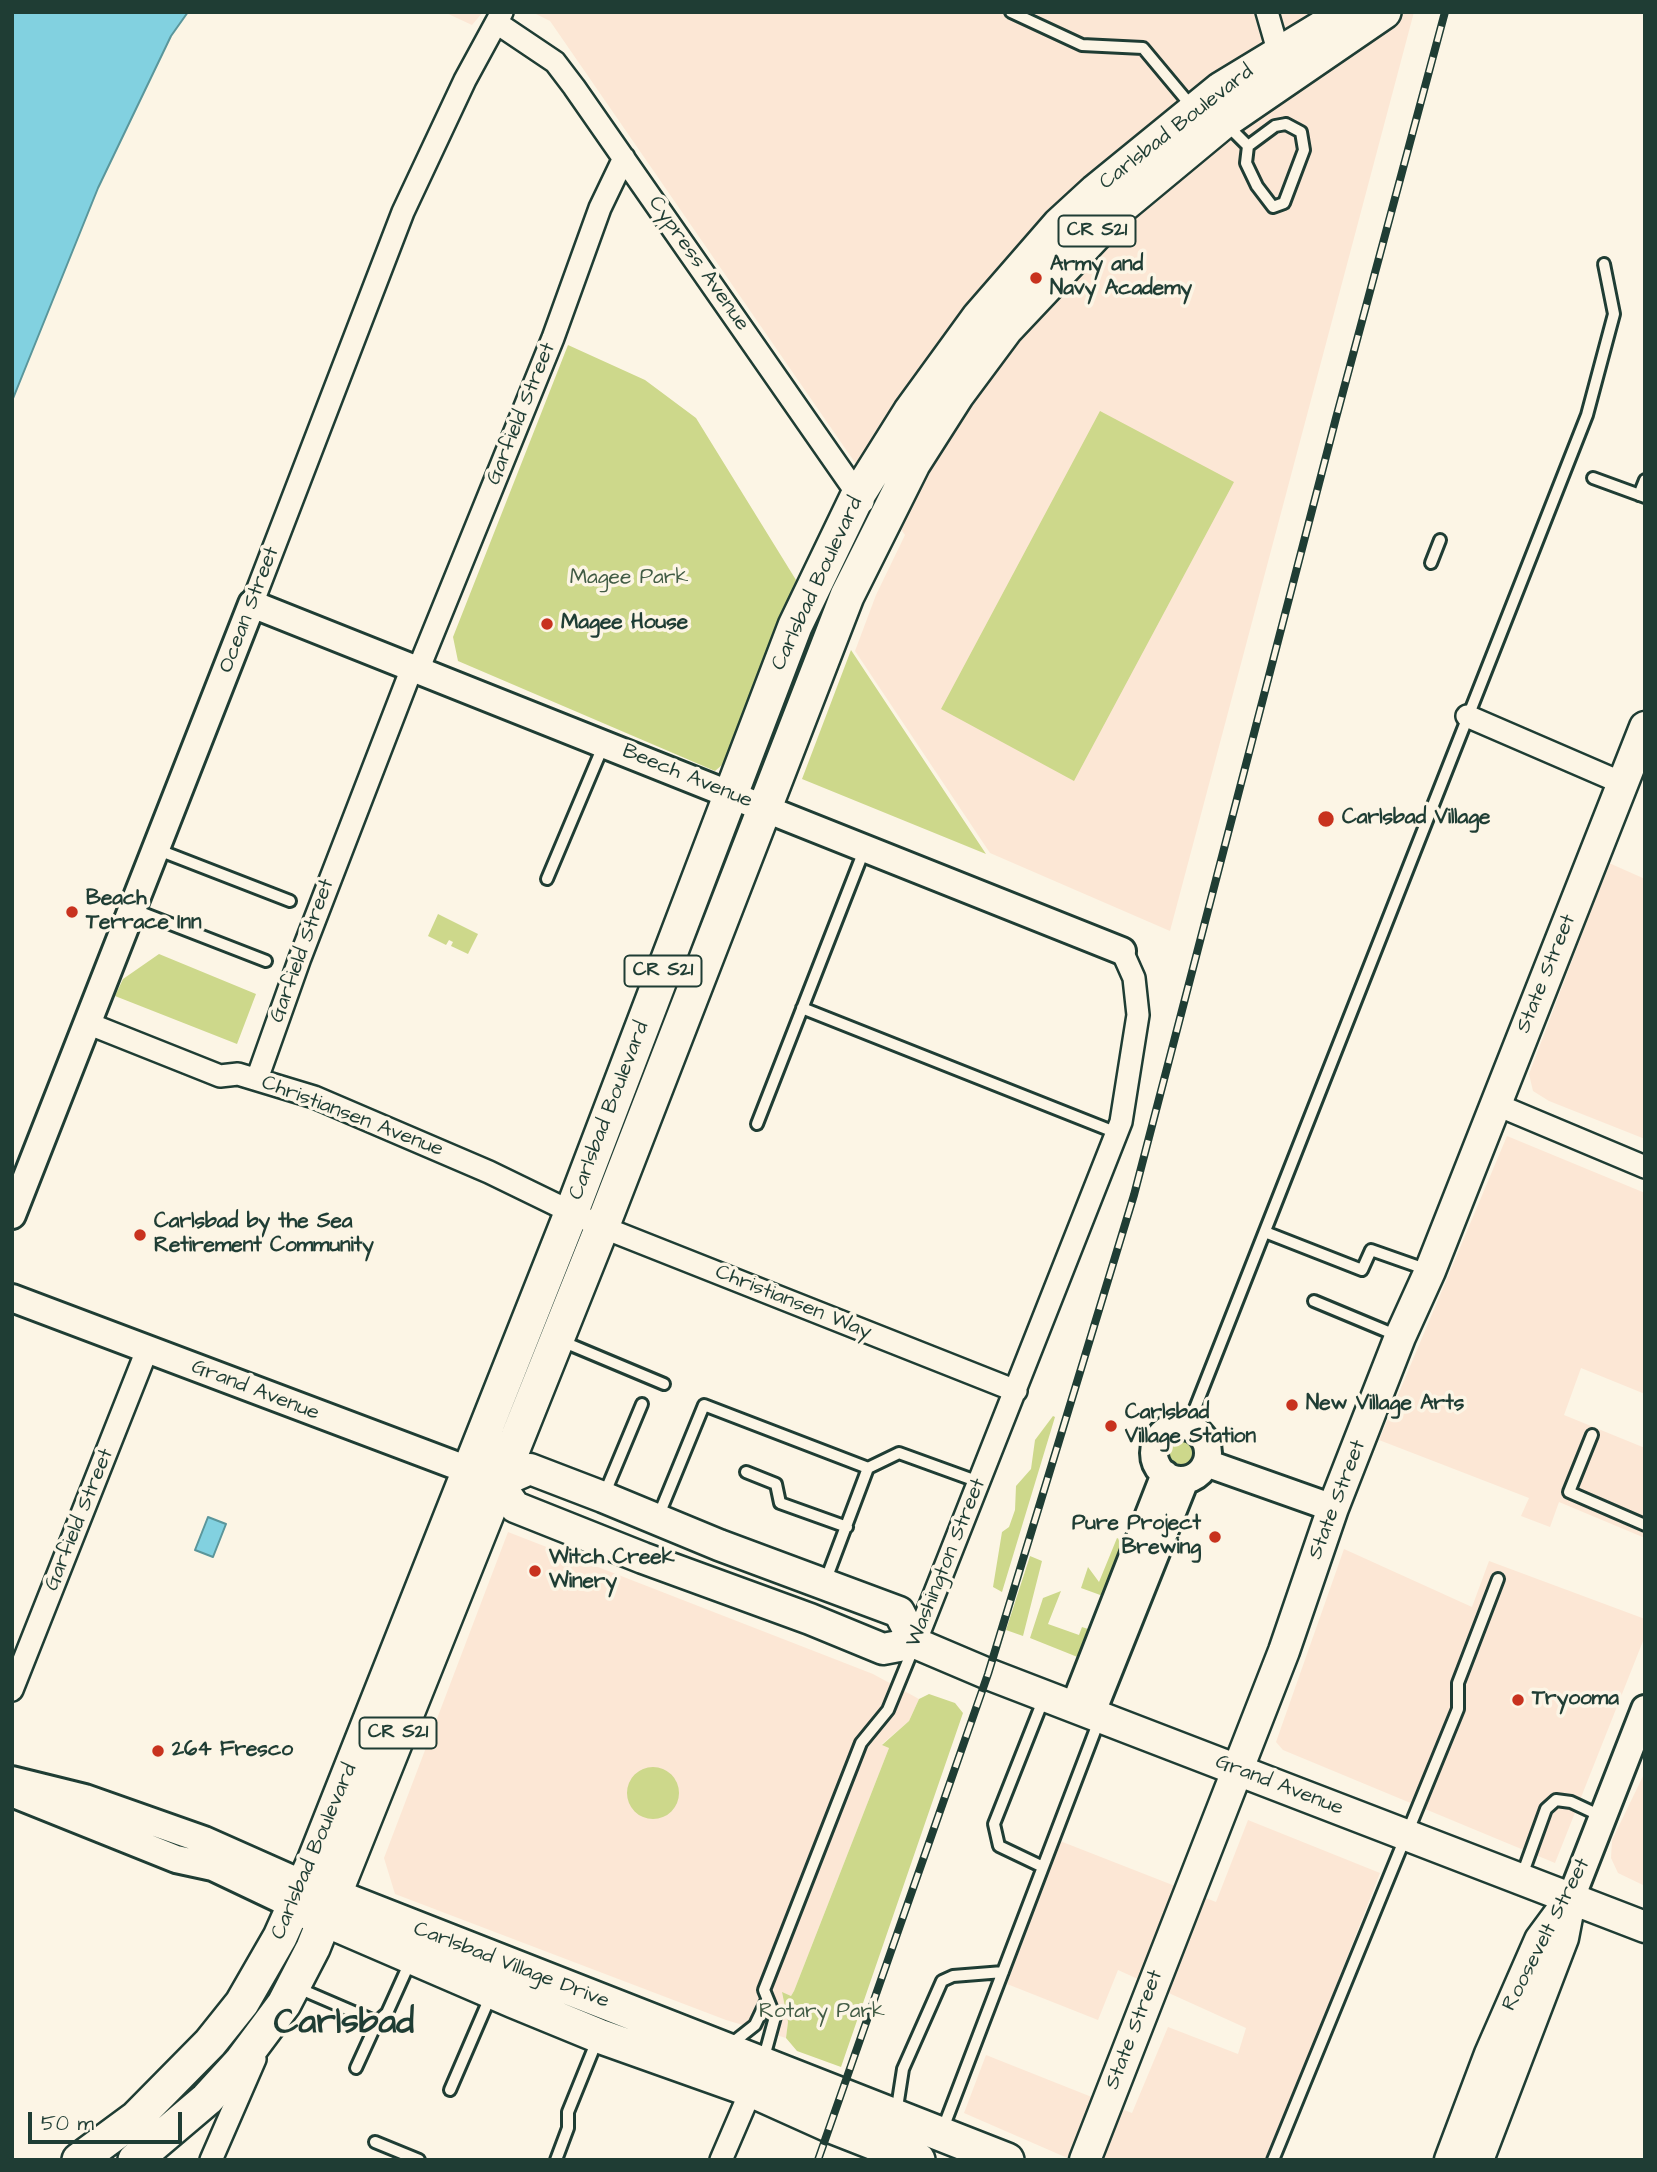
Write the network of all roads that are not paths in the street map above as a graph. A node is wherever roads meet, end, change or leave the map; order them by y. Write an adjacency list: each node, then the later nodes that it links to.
1 (1012, 12): 6 (lane)
2 (1267, 12): 5 (street)
3 (1370, 14): 5 (main road, Carlsbad Boulevard / CR S21)
4 (500, 18): 8 (street, Cypress Avenue); 17 (street, Ocean Street)
5 (1282, 65): 6 (main road, Carlsbad Boulevard / CR S21)
6 (1210, 116): 7 (lane); 12 (main road, Carlsbad Boulevard / CR S21); 14 (main road, Carlsbad Boulevard / CR S21)
7 (1248, 146): 7 (lane)
8 (624, 158): 12 (street, Cypress Avenue); 18 (street, Garfield Street)
9 (1604, 264): 19 (lane)
10 (1593, 478): 13 (lane)
11 (1645, 480): 13 (lane)
12 (858, 495): 14 (street, Cypress Avenue); 23 (main road, Carlsbad Boulevard / CR S21)
13 (1642, 496)
14 (880, 524): 24 (main road, Carlsbad Boulevard / CR S21)
15 (1440, 540): 16 (lane)
16 (1432, 563)
17 (252, 604): 18 (street, Beech Avenue); 26 (street, Ocean Street)
18 (415, 669): 21 (street, Beech Avenue); 34 (street, Garfield Street)
19 (1467, 716): 22 (street); 42 (lane)
20 (1645, 727): 22 (main road, State Street)
21 (604, 744): 23 (street, Beech Avenue); 27 (lane)
22 (1622, 783): 35 (main road, State Street)
23 (731, 794): 24 (street, Beech Avenue); 39 (main road, Carlsbad Boulevard / CR S21)
24 (763, 807): 25 (street, Beech Avenue); 41 (main road, Carlsbad Boulevard / CR S21)
25 (865, 848): 30 (street, Beech Avenue); 32 (lane)
26 (156, 849): 28 (lane); 29 (street, Ocean Street)
27 (547, 879)
28 (290, 901)
29 (132, 909): 31 (lane); 33 (street, Ocean Street)
30 (1122, 950): 37 (street, Washington Street)
31 (266, 961)
32 (802, 1009): 36 (lane); 37 (lane)
33 (87, 1023): 34 (street, Christiansen Avenue); 40 (street, Ocean Street)
34 (257, 1079): 39 (street, Christiansen Avenue)
35 (1495, 1104): 38 (street); 43 (main road, State Street)
36 (757, 1124)
37 (1117, 1133): 50 (street, Washington Street)
38 (1645, 1167)
39 (572, 1211): 41 (street, Christiansen Way); 56 (main road, Carlsbad Boulevard / CR S21)
40 (12, 1215)
41 (602, 1227): 47 (main road, Carlsbad Boulevard / CR S21); 50 (street, Christiansen Way)
42 (1265, 1232): 43 (lane); 52 (lane)
43 (1430, 1271): 46 (main road, State Street)
44 (12, 1298): 48 (street, Grand Avenue)
45 (1314, 1301): 46 (lane)
46 (1400, 1337): 62 (main road, State Street)
47 (556, 1339): 49 (lane); 60 (main road, Carlsbad Boulevard / CR S21)
48 (147, 1350): 56 (street, Grand Avenue); 69 (street, Garfield Street)
49 (664, 1384)
50 (1016, 1391): 59 (street, Washington Street)
51 (642, 1404): 61 (lane)
52 (1188, 1426): 54 (street); 58 (street)
53 (1592, 1435): 64 (lane)
54 (1206, 1463): 58 (street); 62 (street)
55 (868, 1468): 59 (lane); 63 (lane); 65 (lane)
56 (468, 1470): 60 (main road, Grand Avenue); 81 (main road, Carlsbad Boulevard / CR S21)
57 (746, 1472): 65 (lane)
58 (1175, 1477): 72 (street)
59 (979, 1482): 68 (street, Washington Street)
60 (498, 1483): 61 (main road); 68 (main road, Grand Avenue); 81 (main road, Carlsbad Boulevard / CR S21)
61 (603, 1497): 63 (main road)
62 (1333, 1508): 73 (main road, State Street)
63 (657, 1520): 67 (main road)
64 (1645, 1525)
65 (847, 1527): 67 (lane)
66 (1498, 1579): 77 (lane)
67 (824, 1584): 68 (main road)
68 (915, 1643): 70 (main road, Grand Avenue); 87 (lane, Washington Street)
69 (12, 1690)
70 (1045, 1696): 72 (main road, Grand Avenue); 78 (lane)
71 (1645, 1709): 76 (street, Roosevelt Street)
72 (1089, 1711): 73 (main road, Grand Avenue); 78 (lane)
73 (1237, 1770): 77 (main road, Grand Avenue); 107 (main road, State Street)
74 (12, 1780): 81 (street, Carlsbad Village Drive)
75 (12, 1793): 81 (street, Carlsbad Village Drive)
76 (1602, 1817): 79 (lane); 80 (street, Roosevelt Street)
77 (1407, 1835): 79 (main road, Grand Avenue); 108 (lane)
78 (1043, 1867): 84 (lane)
79 (1521, 1879): 80 (main road, Grand Avenue)
80 (1571, 1898): 82 (main road, Grand Avenue); 109 (main road, Roosevelt Street); 110 (main road)
81 (314, 1901): 83 (main road, Carlsbad Village Drive); 85 (main road, Carlsbad Boulevard / CR S21); 91 (main road, Carlsbad Village Drive); 100 (main road, Carlsbad Boulevard / CR S21)
82 (1645, 1927)
83 (412, 1956): 86 (main road, Carlsbad Village Drive); 88 (lane)
84 (1003, 1972): 95 (lane); 96 (lane)
85 (294, 1986): 88 (lane); 89 (main road, Carlsbad Boulevard / CR S21)
86 (492, 1992): 90 (main road, Carlsbad Village Drive); 94 (lane)
87 (766, 2002): 91 (lane); 93 (lane, Washington Street)
88 (377, 2022): 92 (lane)
89 (266, 2032): 101 (main road, Carlsbad Boulevard / CR S21); 102 (street)
90 (599, 2036): 93 (main road, Carlsbad Village Drive); 104 (lane)
91 (724, 2048): 93 (main road, Carlsbad Village Drive)
92 (356, 2068)
93 (757, 2076): 95 (main road, Carlsbad Village Drive); 99 (main road, Carlsbad Village Drive); 105 (street, Washington Street)
94 (450, 2090)
95 (896, 2117): 96 (main road, Carlsbad Village Drive)
96 (941, 2134): 106 (main road, Carlsbad Village Drive)
97 (375, 2143): 103 (lane)
98 (425, 2148): 103 (lane)
99 (904, 2157)
100 (79, 2160)
101 (135, 2160)
102 (211, 2160)
103 (420, 2160)
104 (556, 2160)
105 (721, 2160)
106 (1007, 2160)
107 (1085, 2160)
108 (1273, 2160)
109 (1450, 2160)
110 (1478, 2160)

